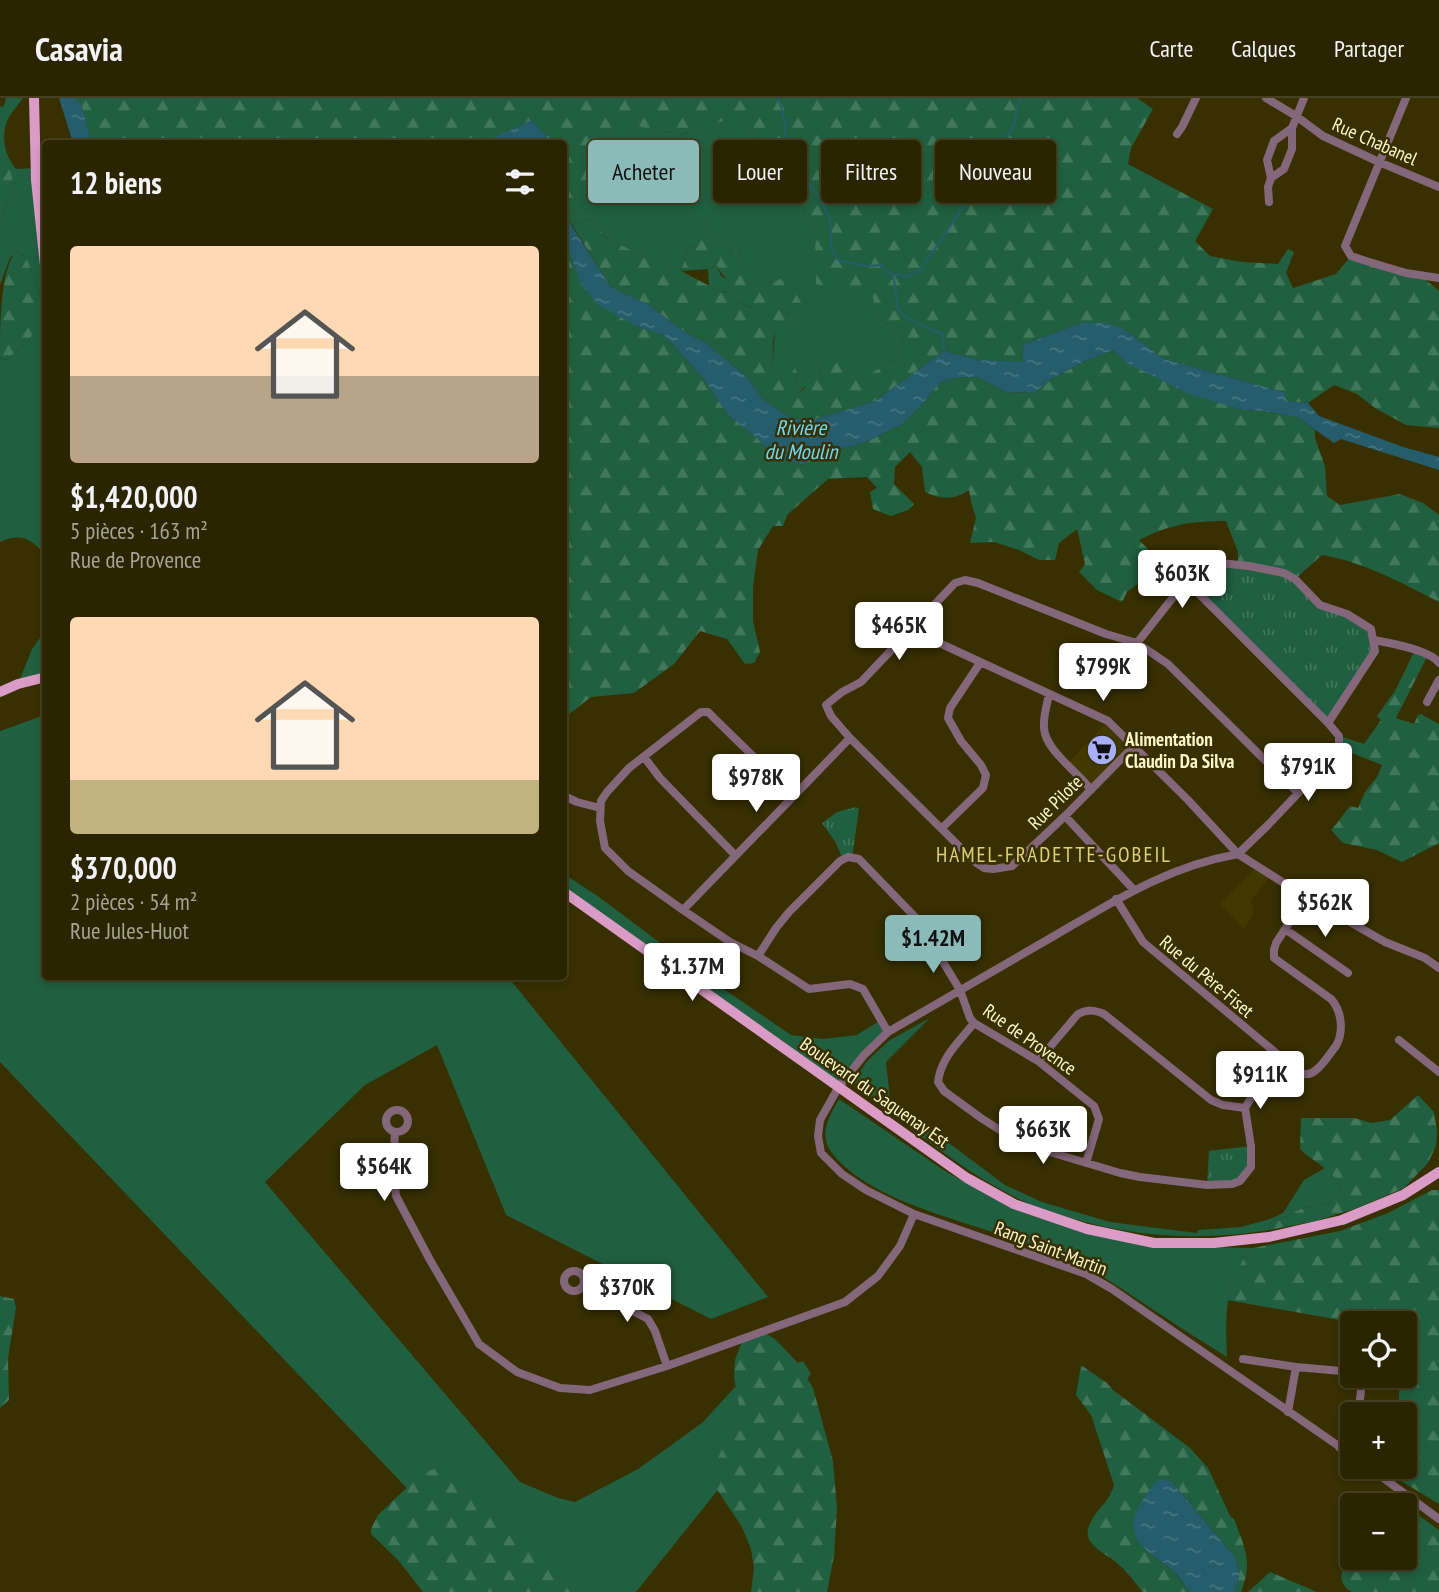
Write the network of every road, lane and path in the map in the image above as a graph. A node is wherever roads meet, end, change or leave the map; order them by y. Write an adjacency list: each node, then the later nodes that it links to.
1 (34, 98): 13 (main road)
2 (1196, 98): 8 (street)
3 (1266, 98): 6 (street, Rue Chabanel)
4 (1304, 98): 6 (street)
5 (1406, 98): 9 (street)
6 (1296, 116): 7 (street); 9 (street, Rue Chabanel)
7 (1292, 128): 10 (street); 10 (street)
8 (1177, 134)
9 (1378, 162): 11 (street, Rue Chabanel); 14 (street)
10 (1271, 178): 12 (street)
11 (1439, 187)
12 (1269, 202)
13 (42, 237)
14 (1439, 278)
15 (1186, 581): 17 (street); 18 (street); 26 (street)
16 (915, 626): 18 (street); 19 (street); 27 (street)
17 (1374, 640): 20 (street); 26 (street)
18 (1137, 643): 31 (street)
19 (980, 663): 24 (street); 36 (street)
20 (1439, 663)
21 (42, 678): 23 (main road)
22 (1439, 680): 25 (street)
23 (0, 692)
24 (1049, 694): 28 (street); 30 (street)
25 (1427, 702)
26 (1328, 723): 31 (street)
27 (850, 738): 32 (street); 36 (street)
28 (1134, 746): 30 (street, Rue Pilote); 37 (street)
29 (644, 757): 32 (street); 34 (street); 38 (street)
30 (1091, 790): 35 (street, Rue Pilote)
31 (1298, 793): 37 (street)
32 (794, 796): 38 (street)
33 (567, 797): 34 (street)
34 (600, 808): 43 (street)
35 (1065, 816): 36 (street, Rue Pilote); 39 (street)
36 (942, 828)
37 (1238, 854): 39 (street, Rang Saint-Martin); 41 (street)
38 (735, 855): 43 (street)
39 (1134, 890): 42 (street, Rang Saint-Martin)
40 (567, 894): 55 (main road, Boulevard du Saguenay Est)
41 (1306, 897): 44 (street, Rue du Père-Fiset); 46 (street)
42 (1116, 900): 48 (street, Rang Saint-Martin); 52 (street, Rue du Père-Fiset)
43 (683, 910): 45 (street)
44 (1285, 929): 47 (street); 52 (street, Rue du Père-Fiset)
45 (758, 956): 48 (street, Rue de Provence); 50 (street)
46 (1439, 968)
47 (1348, 973)
48 (960, 990): 49 (street, Rue de Provence); 50 (street, Rang Saint-Martin)
49 (974, 1023): 53 (street, Rue de Provence); 58 (street)
50 (888, 1032): 55 (street, Rang Saint-Martin)
51 (1399, 1040): 54 (street)
52 (1282, 1058): 56 (street)
53 (1038, 1062): 56 (street); 58 (street, Rue de Provence)
54 (1439, 1072)
55 (838, 1088): 59 (main road, Boulevard du Saguenay Est); 60 (street, Rang Saint-Martin)
56 (1245, 1108): 58 (street)
57 (395, 1132): 63 (street)
58 (1086, 1163)
59 (1439, 1172)
60 (914, 1214): 63 (street); 66 (street, Rang Saint-Martin)
61 (583, 1285): 63 (street)
62 (1243, 1359): 64 (street)
63 (667, 1366)
64 (1296, 1367): 65 (street); 66 (street)
65 (1340, 1371)
66 (1288, 1412): 67 (street, Rang Saint-Martin)
67 (1339, 1447)
68 (1385, 1479): 69 (street)
69 (1439, 1519)

